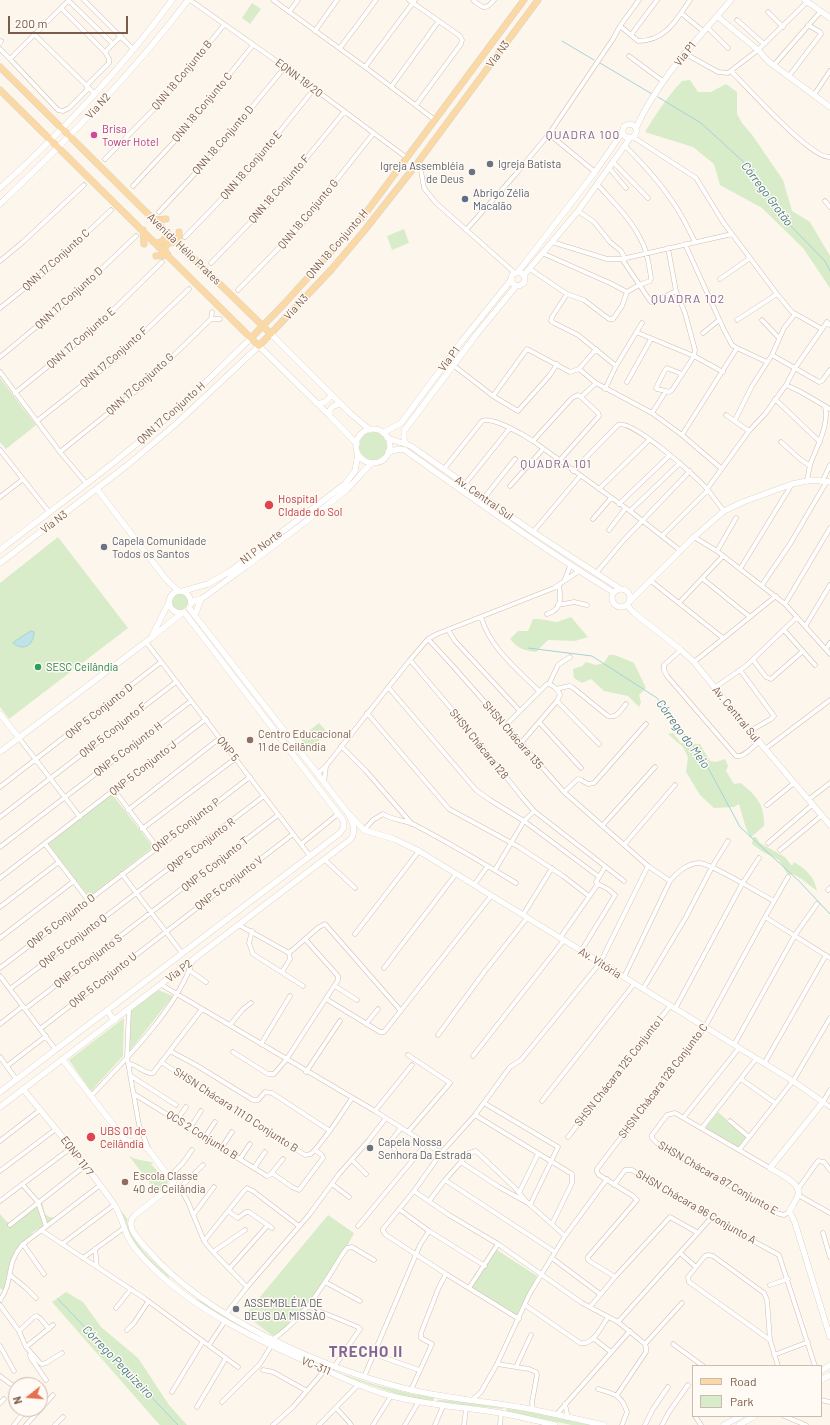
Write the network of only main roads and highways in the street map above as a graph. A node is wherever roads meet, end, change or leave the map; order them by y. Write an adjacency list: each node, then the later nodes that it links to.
1 (189, 0): 9 (main road, Via N2)
2 (524, 0): 11 (main road); 12 (main road, Via N3)
3 (538, 0): 11 (main road, Via N3)
4 (731, 0): 7 (main road, Via P1)
5 (806, 1): 8 (main road)
6 (168, 3): 9 (main road); 10 (main road, Via N2)
7 (717, 16): 17 (main road); 18 (main road, Via P1)
8 (830, 18)
9 (160, 36): 14 (main road, Via N2)
10 (142, 39): 14 (main road); 20 (main road, Via N2)
11 (505, 44): 16 (main road, Via N3)
12 (489, 48): 16 (main road); 27 (main road, Via N3)
13 (0, 67): 20 (main road, Avenida Hélio Prates)
14 (128, 73): 23 (main road, Via N2)
15 (0, 90): 25 (main road, Avenida Hélio Prates)
16 (468, 95): 38 (main road, Via N3)
17 (830, 107)
18 (644, 112): 19 (main road, Via P1); 21 (main road, Via P1)
19 (630, 124): 21 (main road); 22 (main road, Via P1)
20 (62, 128): 23 (main road, Avenida Hélio Prates); 25 (main road, Via N2)
21 (636, 128): 24 (main road, Via P1)
22 (622, 133): 24 (main road); 45 (main road, Via P1)
23 (70, 136): 26 (main road, Via N2); 34 (main road, Avenida Hélio Prates)
24 (632, 138): 45 (main road, Via P1)
25 (50, 140): 26 (main road, Avenida Hélio Prates); 28 (main road, Via N2)
26 (59, 148): 32 (main road, Via N2); 35 (main road, Avenida Hélio Prates)
27 (407, 158): 30 (main road, QNN 18 Conjunto H)
28 (12, 177): 29 (main road, Via N2); 31 (main road)
29 (0, 188)
30 (383, 190): 38 (main road); 39 (main road, QNN 18 Conjunto H)
31 (0, 192)
32 (0, 204)
33 (166, 219): 34 (main road)
34 (155, 220): 37 (main road, Avenida Hélio Prates)
35 (143, 230): 40 (main road, Avenida Hélio Prates); 42 (main road)
36 (179, 232): 41 (main road)
37 (168, 233): 40 (main road); 41 (main road, Avenida Hélio Prates)
38 (361, 234): 46 (main road, Via N3)
39 (345, 237): 46 (main road); 49 (main road, QNN 18 Conjunto H)
40 (156, 243): 43 (main road, Avenida Hélio Prates)
41 (178, 243): 43 (main road); 49 (main road, Avenida Hélio Prates)
42 (144, 244)
43 (167, 254): 44 (main road); 51 (main road, Avenida Hélio Prates)
44 (156, 256)
45 (519, 273): 47 (main road, Via P1); 48 (main road, Via P1)
46 (322, 279): 50 (main road, Via N3)
47 (511, 280): 48 (main road); 54 (main road, Via P1)
48 (516, 286): 55 (main road, Via P1)
49 (263, 326): 50 (main road, Avenida Hélio Prates); 51 (main road)
50 (271, 334): 52 (main road, Via N3); 56 (main road, Avenida Hélio Prates)
51 (251, 338): 52 (main road, Avenida Hélio Prates); 53 (main road, QNN 17 Conjunto H)
52 (259, 346): 59 (main road, Avenida Hélio Prates); 63 (main road, Via N3)
53 (214, 375): 62 (main road, QNN 17 Conjunto H); 63 (main road)
54 (430, 384): 55 (main road); 57 (main road, Via P1)
55 (435, 389): 58 (main road, Via P1)
56 (331, 394): 59 (main road); 60 (main road, Avenida Hélio Prates)
57 (421, 396): 58 (main road); 65 (main road, Via P1)
58 (427, 400): 68 (main road, Via P1)
59 (316, 403): 61 (main road, Avenida Hélio Prates)
60 (342, 404): 61 (main road); 64 (main road, Avenida Hélio Prates)
61 (329, 415): 67 (main road, Avenida Hélio Prates)
62 (161, 424): 71 (main road); 74 (main road, QNN 17 Conjunto H)
63 (177, 424): 71 (main road, Via N3)
64 (370, 430): 65 (main road); 67 (main road)
65 (383, 433): 66 (main road)
66 (388, 438): 68 (main road, Av. Central Sul); 69 (main road)
67 (356, 444): 70 (main road)
68 (406, 444): 81 (main road, Av. Central Sul)
69 (388, 452): 72 (main road); 83 (main road, Av. Central Sul)
70 (358, 454): 72 (main road); 82 (main road, N1 P Norte)
71 (130, 463): 75 (main road, Via N3)
72 (372, 463): 86 (main road, N1 P Norte)
73 (827, 481): 85 (main road)
74 (86, 483): 76 (main road, Via N3)
75 (97, 489): 78 (main road, Via N3); 80 (main road)
76 (58, 505): 77 (main road, Via N3); 78 (main road)
77 (0, 550)
78 (2, 556): 79 (main road, Via N3)
79 (0, 563)
80 (165, 578): 82 (main road); 84 (main road)
81 (619, 588): 83 (main road); 85 (main road, Av. Central Sul)
82 (181, 591): 84 (main road); 89 (main road)
83 (613, 592): 88 (main road, Av. Central Sul)
84 (171, 595): 87 (main road)
85 (632, 596): 88 (main road)
86 (201, 599): 89 (main road, N1 P Norte); 91 (main road)
87 (169, 602): 90 (main road); 92 (main road)
88 (627, 604): 97 (main road, Av. Central Sul)
89 (190, 605): 90 (main road); 91 (main road)
90 (183, 613): 92 (main road); 100 (main road, Via P2)
91 (195, 615): 96 (main road)
92 (149, 640): 94 (main road)
93 (0, 714): 94 (main road)
94 (19, 738): 95 (main road)
95 (0, 752)
96 (347, 812): 98 (main road); 99 (main road, Via P2)
97 (830, 826)
98 (364, 830): 99 (main road); 116 (main road, Av. Vitória)
99 (351, 839): 101 (main road, Via P2)
100 (218, 926): 101 (main road); 102 (main road, Via P2)
101 (225, 936): 103 (main road, Via P2)
102 (201, 938): 103 (main road); 104 (main road, Via P2)
103 (208, 948): 106 (main road, Via P2)
104 (107, 1010): 105 (main road, Via P2); 106 (main road)
105 (100, 1016): 107 (main road); 110 (main road, Via P2)
106 (115, 1020): 107 (main road, Via P2)
107 (106, 1026): 108 (main road, Via P2)
108 (63, 1060): 109 (main road, Via P2); 112 (main road)
109 (23, 1089): 111 (main road, Via P2); 113 (main road, EQNP 11/7)
110 (0, 1092)
111 (0, 1107)
112 (174, 1276): 113 (main road); 114 (main road)
113 (169, 1282): 115 (main road, VC-311)
114 (183, 1283): 115 (main road); 119 (main road)
115 (177, 1289): 121 (main road, VC-311)
116 (830, 1337)
117 (830, 1365): 118 (main road)
118 (822, 1374)
119 (441, 1396): 120 (main road); 121 (main road)
120 (502, 1404): 122 (main road); 127 (main road)
121 (440, 1405): 122 (main road, VC-311)
122 (501, 1413): 125 (main road)
123 (753, 1417): 129 (main road)
124 (732, 1419): 128 (main road)
125 (537, 1423): 126 (main road)
126 (555, 1425)
127 (604, 1425)
128 (724, 1425)
129 (739, 1425)

